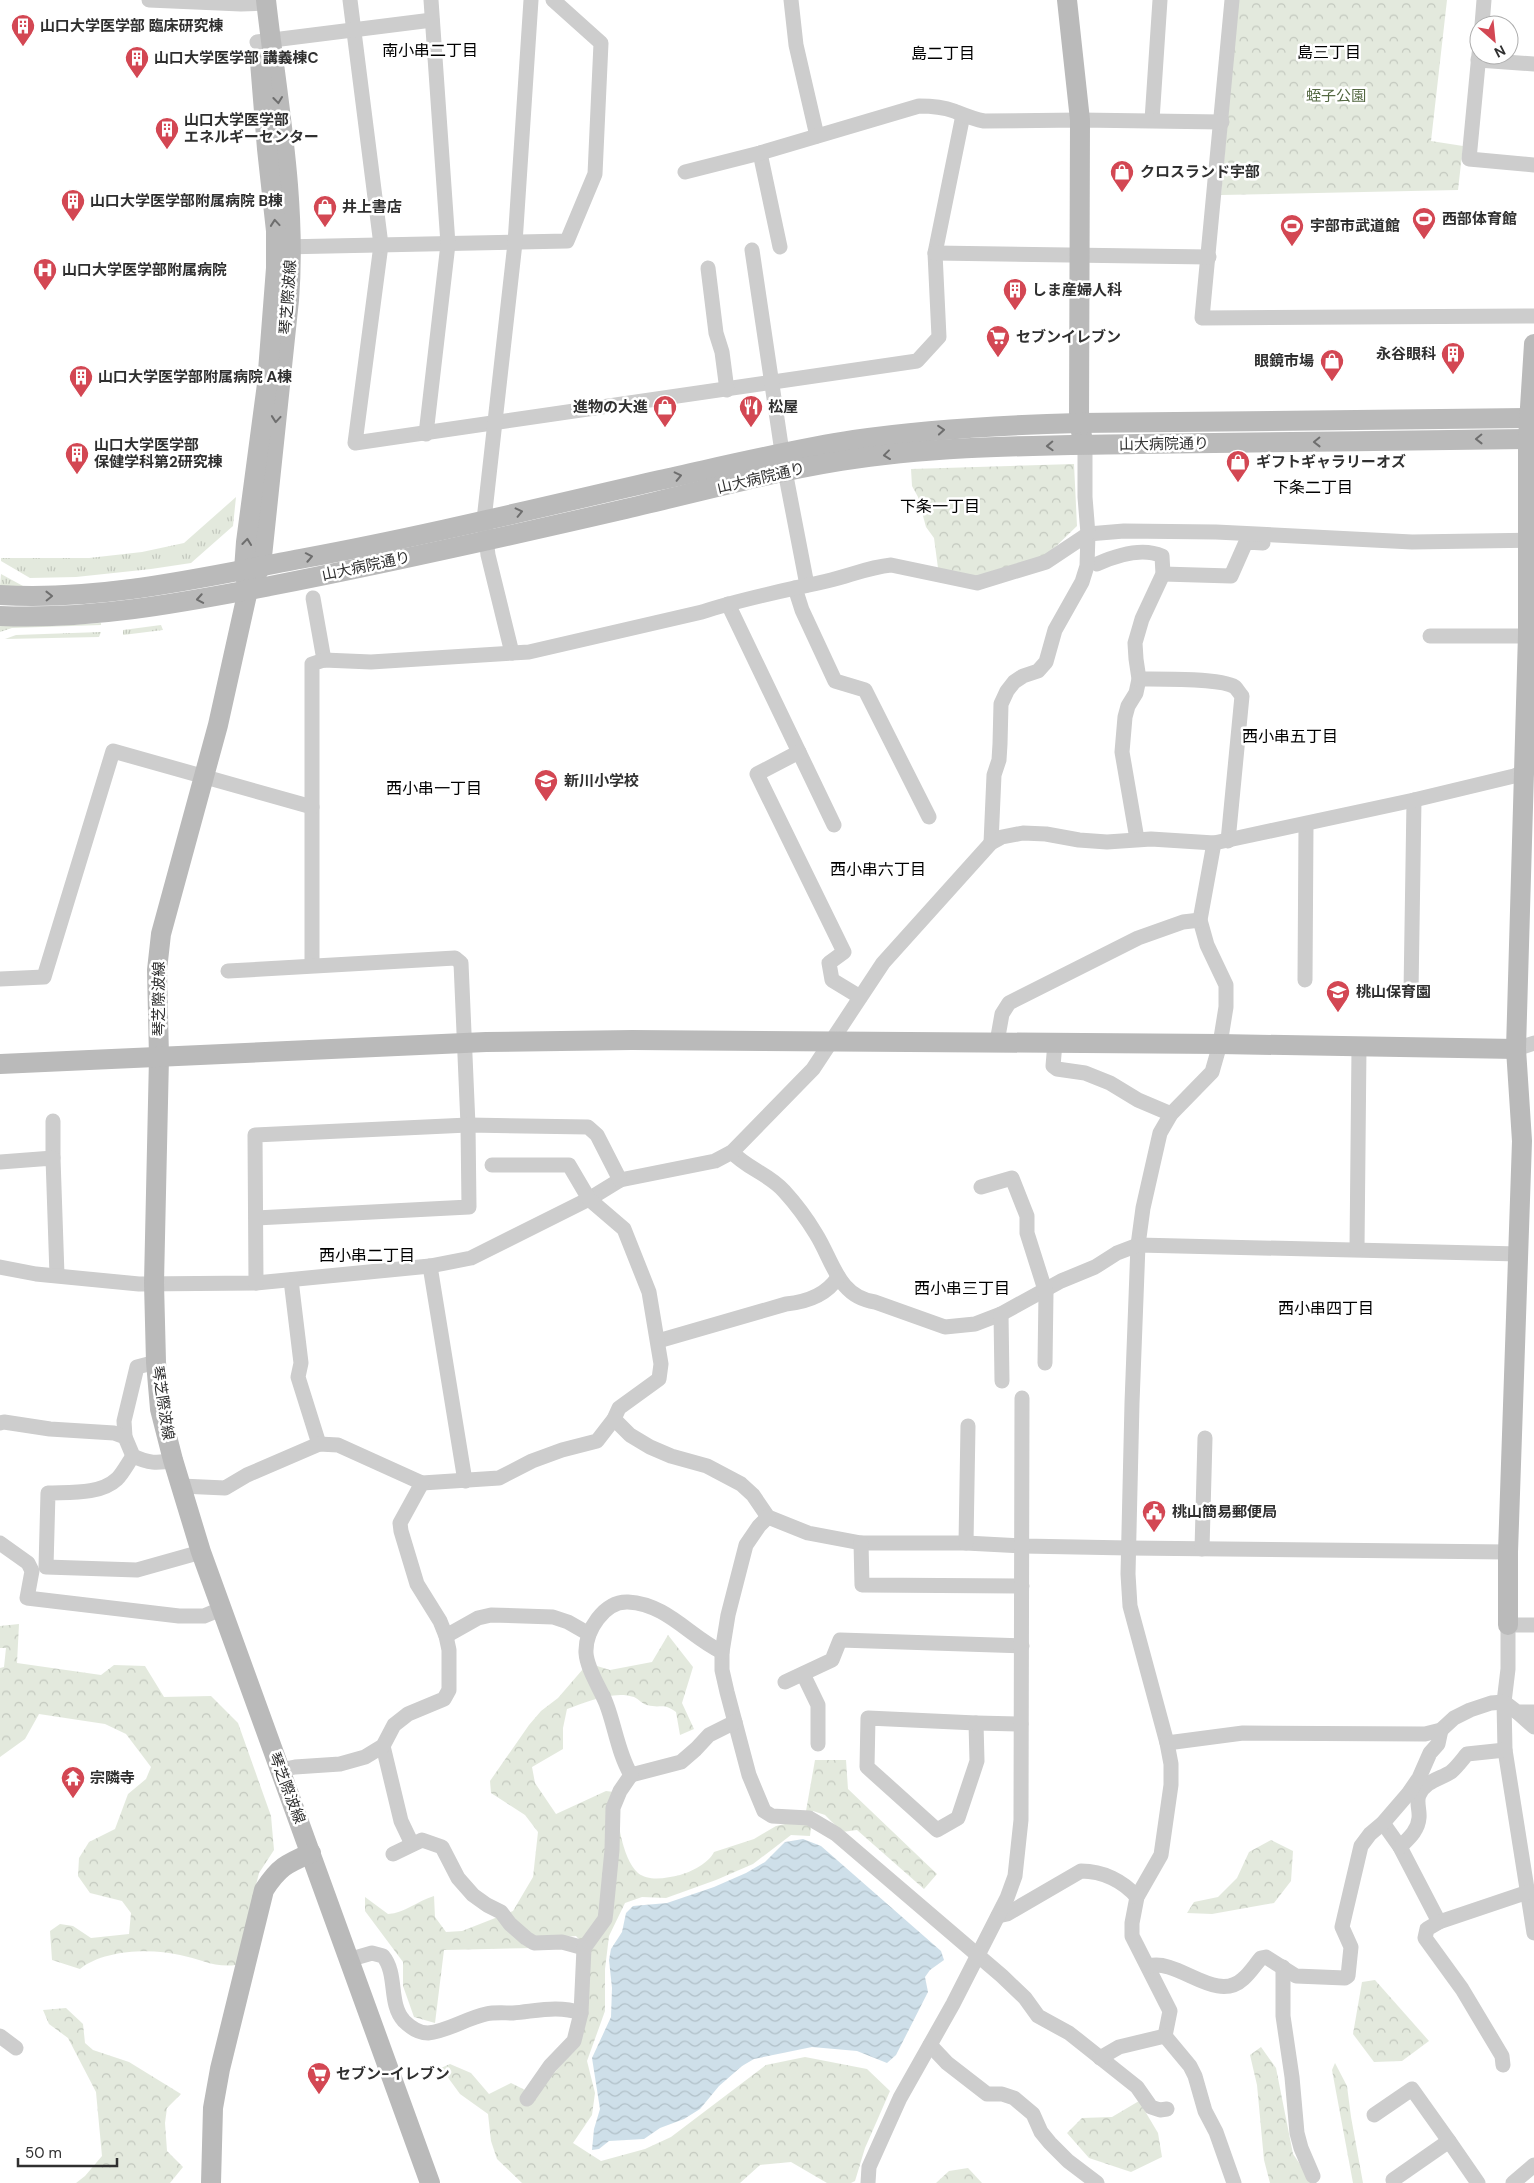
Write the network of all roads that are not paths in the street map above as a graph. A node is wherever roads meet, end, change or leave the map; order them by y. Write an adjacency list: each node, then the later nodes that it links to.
1 (149, 0): 11 (street)
2 (350, 0): 14 (street)
3 (431, 0): 13 (street)
4 (531, 0): 27 (street)
5 (553, 0): 27 (street)
6 (791, 0): 23 (street)
7 (1067, 0): 20 (street)
8 (1160, 0): 21 (street)
9 (1232, 0): 22 (street)
10 (1484, 0): 12 (street)
11 (259, 2): 15 (street, 琴芝際波線)
12 (1483, 15)
13 (432, 20): 14 (street); 28 (street)
14 (354, 30): 15 (street); 29 (street)
15 (264, 41): 30 (street, 琴芝際波線)
16 (1519, 62): 17 (street)
17 (1534, 64)
18 (1478, 65): 25 (street)
19 (963, 115): 20 (street); 23 (street); 33 (street)
20 (1080, 120): 21 (street); 34 (street)
21 (1152, 120): 22 (street)
22 (1222, 122): 35 (street)
23 (817, 136): 24 (street)
24 (760, 153): 26 (street); 31 (street)
25 (1534, 165)
26 (685, 172)
27 (515, 243): 28 (street); 43 (street)
28 (448, 244): 29 (street); 44 (street)
29 (381, 245): 30 (street); 44 (street)
30 (284, 247): 54 (street, 琴芝際波線)
31 (780, 247)
32 (752, 250): 39 (street)
33 (935, 253): 34 (street); 39 (street)
34 (1079, 255): 35 (street); 42 (street)
35 (1209, 257): 37 (street)
36 (708, 268): 40 (street)
37 (1534, 316)
38 (1534, 344): 41 (street)
39 (772, 383): 40 (street); 47 (street)
40 (727, 390): 43 (street)
41 (1532, 418): 42 (street, 山大病院通り); 45 (street)
42 (1079, 423): 46 (street); 47 (street, 山大病院通り, one-way to 42)
43 (495, 424): 44 (street); 48 (street)
44 (426, 434)
45 (1531, 439): 46 (street, 山大病院通り, one-way to 46); 51 (street)
46 (1085, 445): 47 (street, 山大病院通り, one-way to 47); 49 (street)
47 (784, 462): 48 (street, 山大病院通り, one-way to 47); 52 (street, 山大病院通り); 56 (street)
48 (484, 520): 52 (street); 54 (street, 山大病院通り, one-way to 48)
49 (1088, 534): 50 (street); 56 (street); 78 (street)
50 (1287, 534): 51 (street); 55 (street)
51 (1532, 540): 61 (street)
52 (486, 541): 57 (street, 山大病院通り); 65 (street)
53 (1097, 564): 55 (street)
54 (253, 568): 57 (street, 琴芝際波線); 58 (street, 山大病院通り, one-way to 54)
55 (1164, 574): 67 (street)
56 (801, 587): 60 (street); 73 (street)
57 (248, 590): 62 (street, 山大病院通り, one-way to 62); 70 (street, 琴芝際波線)
58 (0, 595)
59 (313, 598): 66 (street)
60 (728, 604): 65 (street); 68 (street)
61 (1531, 610): 63 (street)
62 (0, 616)
63 (1528, 634): 64 (street); 69 (street)
64 (1430, 636)
65 (512, 653): 66 (street)
66 (324, 660): 72 (street)
67 (1140, 679): 76 (street); 77 (street)
68 (799, 752): 75 (street); 85 (street)
69 (1530, 769): 71 (street); 91 (street)
70 (204, 777): 72 (street); 82 (street); 93 (street, 琴芝際波線)
71 (1414, 800): 74 (street); 84 (street)
72 (312, 807): 80 (street)
73 (929, 817)
74 (1306, 824): 77 (street); 83 (street)
75 (834, 825)
76 (1137, 839): 77 (street); 78 (street)
77 (1221, 842): 79 (street)
78 (991, 843): 85 (street)
79 (1200, 920): 87 (street); 90 (street)
80 (312, 964): 81 (street); 88 (street)
81 (228, 971)
82 (0, 979)
83 (1305, 980)
84 (1411, 992)
85 (860, 997): 86 (street)
86 (832, 1042): 87 (street); 88 (street); 98 (street)
87 (997, 1042): 89 (street)
88 (465, 1043): 93 (street); 97 (street)
89 (1055, 1043): 90 (street); 95 (street)
90 (1220, 1044): 92 (street); 95 (street)
91 (1525, 1046): 92 (street); 108 (street)
92 (1359, 1047): 107 (street)
93 (159, 1057): 94 (street); 114 (street, 琴芝際波線)
94 (0, 1064)
95 (1171, 1114): 106 (street)
96 (53, 1121): 99 (street)
97 (468, 1125): 102 (street); 105 (street); 105 (street)
98 (732, 1152): 102 (street); 112 (street)
99 (53, 1158): 100 (street); 111 (street)
100 (0, 1162)
101 (492, 1166): 104 (street)
102 (620, 1180): 104 (street)
103 (981, 1187): 116 (street)
104 (589, 1199): 109 (street); 118 (street)
105 (256, 1218): 115 (street)
106 (1138, 1244): 107 (street); 116 (street); 139 (street)
107 (1357, 1250): 108 (street)
108 (1519, 1254): 142 (street)
109 (430, 1266): 113 (street); 131 (street)
110 (0, 1268): 111 (street)
111 (57, 1275): 114 (street)
112 (838, 1277): 117 (street); 118 (street)
113 (291, 1280): 115 (street); 128 (street)
114 (154, 1283): 115 (street); 119 (street, 琴芝際波線)
115 (256, 1283)
116 (1044, 1289): 117 (street); 120 (street)
117 (1001, 1314): 121 (street)
118 (658, 1341): 123 (street)
119 (156, 1362): 126 (street); 130 (street, 琴芝際波線)
120 (1045, 1363)
121 (1002, 1382)
122 (1022, 1398): 138 (street)
123 (614, 1419): 131 (street); 134 (street)
124 (0, 1423): 126 (street)
125 (968, 1426): 137 (street)
126 (125, 1437): 129 (street)
127 (1205, 1438): 140 (street)
128 (319, 1444): 132 (street); 133 (street)
129 (132, 1456): 130 (street); 141 (street)
130 (173, 1460): 133 (street, 琴芝際波線)
131 (465, 1481): 132 (street)
132 (422, 1483): 148 (street)
133 (181, 1486): 141 (street, 琴芝際波線)
134 (768, 1517): 135 (street); 150 (street)
135 (861, 1542): 137 (street); 143 (street)
136 (0, 1543): 144 (street)
137 (966, 1543): 138 (street)
138 (1023, 1546): 139 (street); 143 (street)
139 (1128, 1548): 140 (street); 161 (street)
140 (1202, 1549): 142 (street)
141 (201, 1552): 144 (street, 琴芝際波線)
142 (1508, 1552): 145 (street)
143 (1022, 1586): 149 (street)
144 (220, 1609): 165 (street, 琴芝際波線)
145 (1508, 1625): 146 (street); 153 (street)
146 (1534, 1625)
147 (589, 1634): 148 (street); 150 (street); 166 (street)
148 (446, 1636): 163 (street)
149 (1022, 1646): 151 (street); 158 (street)
150 (722, 1652): 156 (street)
151 (803, 1674): 152 (street); 162 (street)
152 (785, 1682)
153 (1504, 1702): 154 (street); 160 (street); 164 (street)
154 (1517, 1712): 155 (street); 159 (street)
155 (1534, 1712)
156 (735, 1722): 166 (street); 178 (street)
157 (976, 1723): 157 (street); 158 (street)
158 (1021, 1724): 174 (street)
159 (1534, 1727)
160 (1441, 1730): 161 (street); 167 (street)
161 (1166, 1743): 173 (street)
162 (818, 1744)
163 (383, 1746): 165 (street); 168 (street)
164 (1505, 1750): 169 (street); 172 (street)
165 (280, 1770): 170 (street, 琴芝際波線)
166 (631, 1775): 177 (street)
167 (1383, 1823): 169 (street); 181 (street)
168 (412, 1844): 171 (street); 177 (street)
169 (1400, 1847): 175 (street)
170 (311, 1853): 179 (street, 琴芝際波線); 196 (street)
171 (393, 1854)
172 (1528, 1892): 175 (street); 176 (street)
173 (1137, 1897): 174 (street); 180 (street)
174 (998, 1916): 178 (street)
175 (1439, 1922): 188 (street)
176 (1534, 1933)
177 (584, 1948): 182 (street)
178 (978, 1956): 185 (street); 187 (street)
179 (348, 1960): 182 (street); 197 (street, 琴芝際波線)
180 (1149, 1966): 181 (street); 184 (street)
181 (1283, 1967): 194 (street)
182 (581, 2013): 189 (street)
183 (0, 2036): 186 (street)
184 (1165, 2036): 187 (street); 200 (street)
185 (930, 2045): 198 (street); 199 (street)
186 (16, 2048)
187 (1100, 2058): 190 (street)
188 (1503, 2065)
189 (527, 2099)
190 (1167, 2108)
191 (1374, 2115): 192 (street)
192 (1449, 2141): 195 (street); 201 (street)
193 (1534, 2165): 202 (street)
194 (1313, 2176)
195 (1393, 2180)
196 (210, 2183)
197 (430, 2183)
198 (868, 2183)
199 (1097, 2183)
200 (1234, 2183)
201 (1478, 2183)
202 (1513, 2183)

